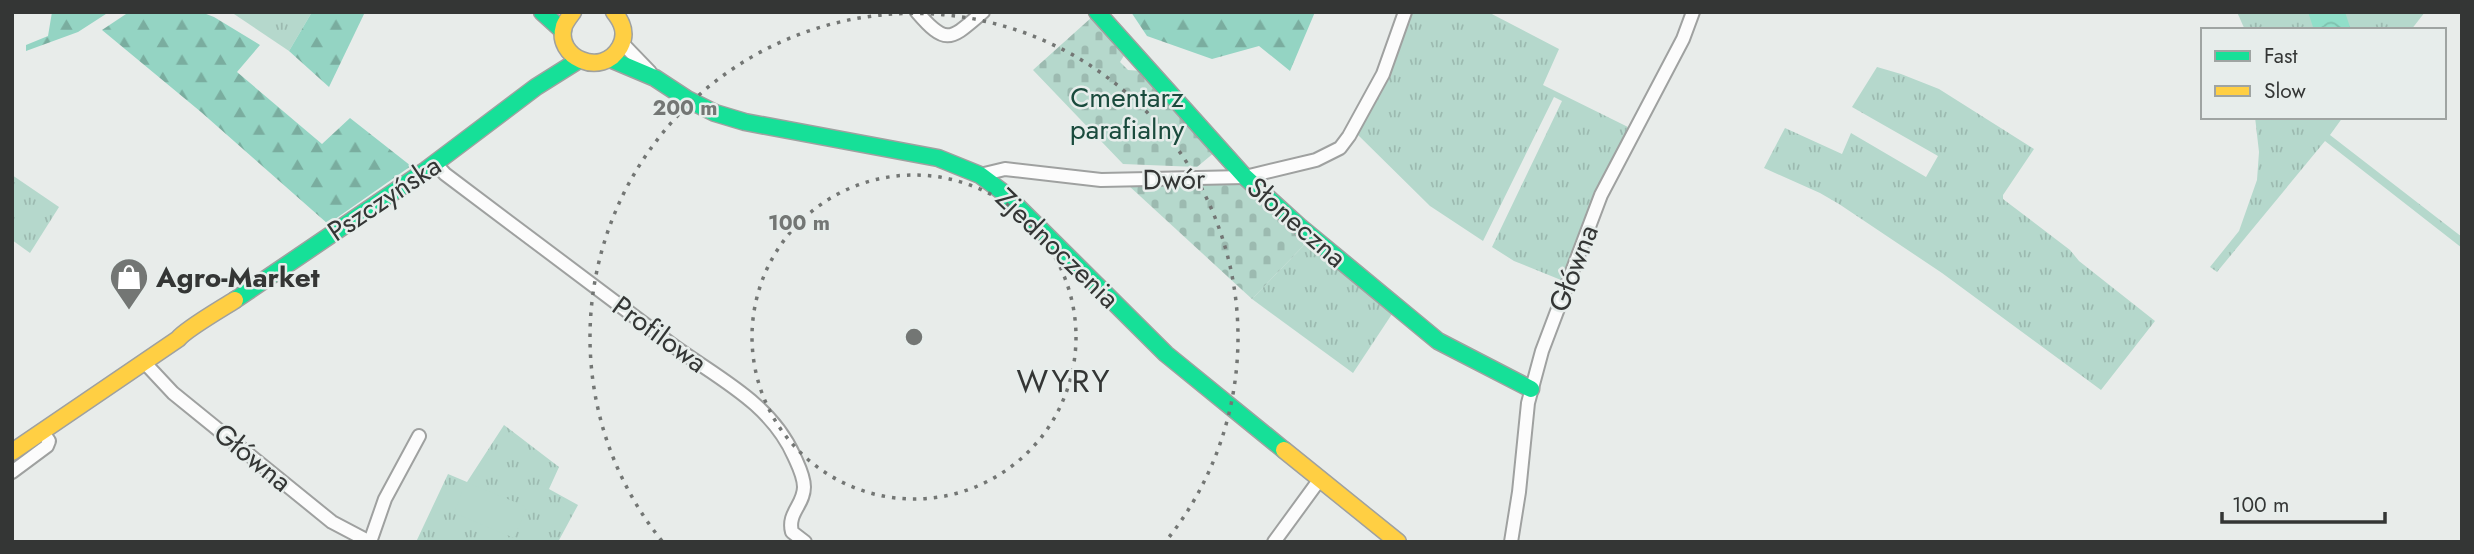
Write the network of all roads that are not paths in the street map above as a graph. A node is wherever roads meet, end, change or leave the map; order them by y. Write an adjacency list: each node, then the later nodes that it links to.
1 (542, 12): 9 (street)
2 (573, 12): 9 (street, Pszczyńska)
3 (917, 12): 4 (street)
4 (983, 12)
5 (1097, 12): 17 (street, Słoneczna)
6 (1405, 12): 17 (street, Dwór)
7 (1693, 12): 19 (street, Główna)
8 (621, 16): 10 (street)
9 (564, 37): 12 (street); 14 (street, Pszczyńska)
10 (622, 43): 11 (street); 13 (street, Zjednoczenia)
11 (610, 59): 12 (street); 13 (street, Zjednoczenia)
12 (579, 60): 14 (street, Pszczyńska)
13 (655, 78): 16 (street, Zjednoczenia)
14 (536, 87): 15 (street, Pszczyńska)
15 (435, 163): 18 (street, Pszczyńska); 26 (street, Profilowa)
16 (979, 175): 17 (street, Dwór); 24 (street, Zjednoczenia)
17 (1245, 177): 19 (street, Słoneczna)
18 (144, 362): 20 (street, Pszczyńska); 25 (street, Główna)
19 (1531, 389): 29 (street, Główna)
20 (43, 431): 22 (street, Pszczyńska); 23 (street)
21 (419, 436): 25 (street, Główna)
22 (12, 452)
23 (12, 471)
24 (1320, 479): 27 (street); 28 (street, Zjednoczenia)
25 (370, 542)
26 (805, 542)
27 (1274, 542)
28 (1398, 542)
29 (1511, 542)

